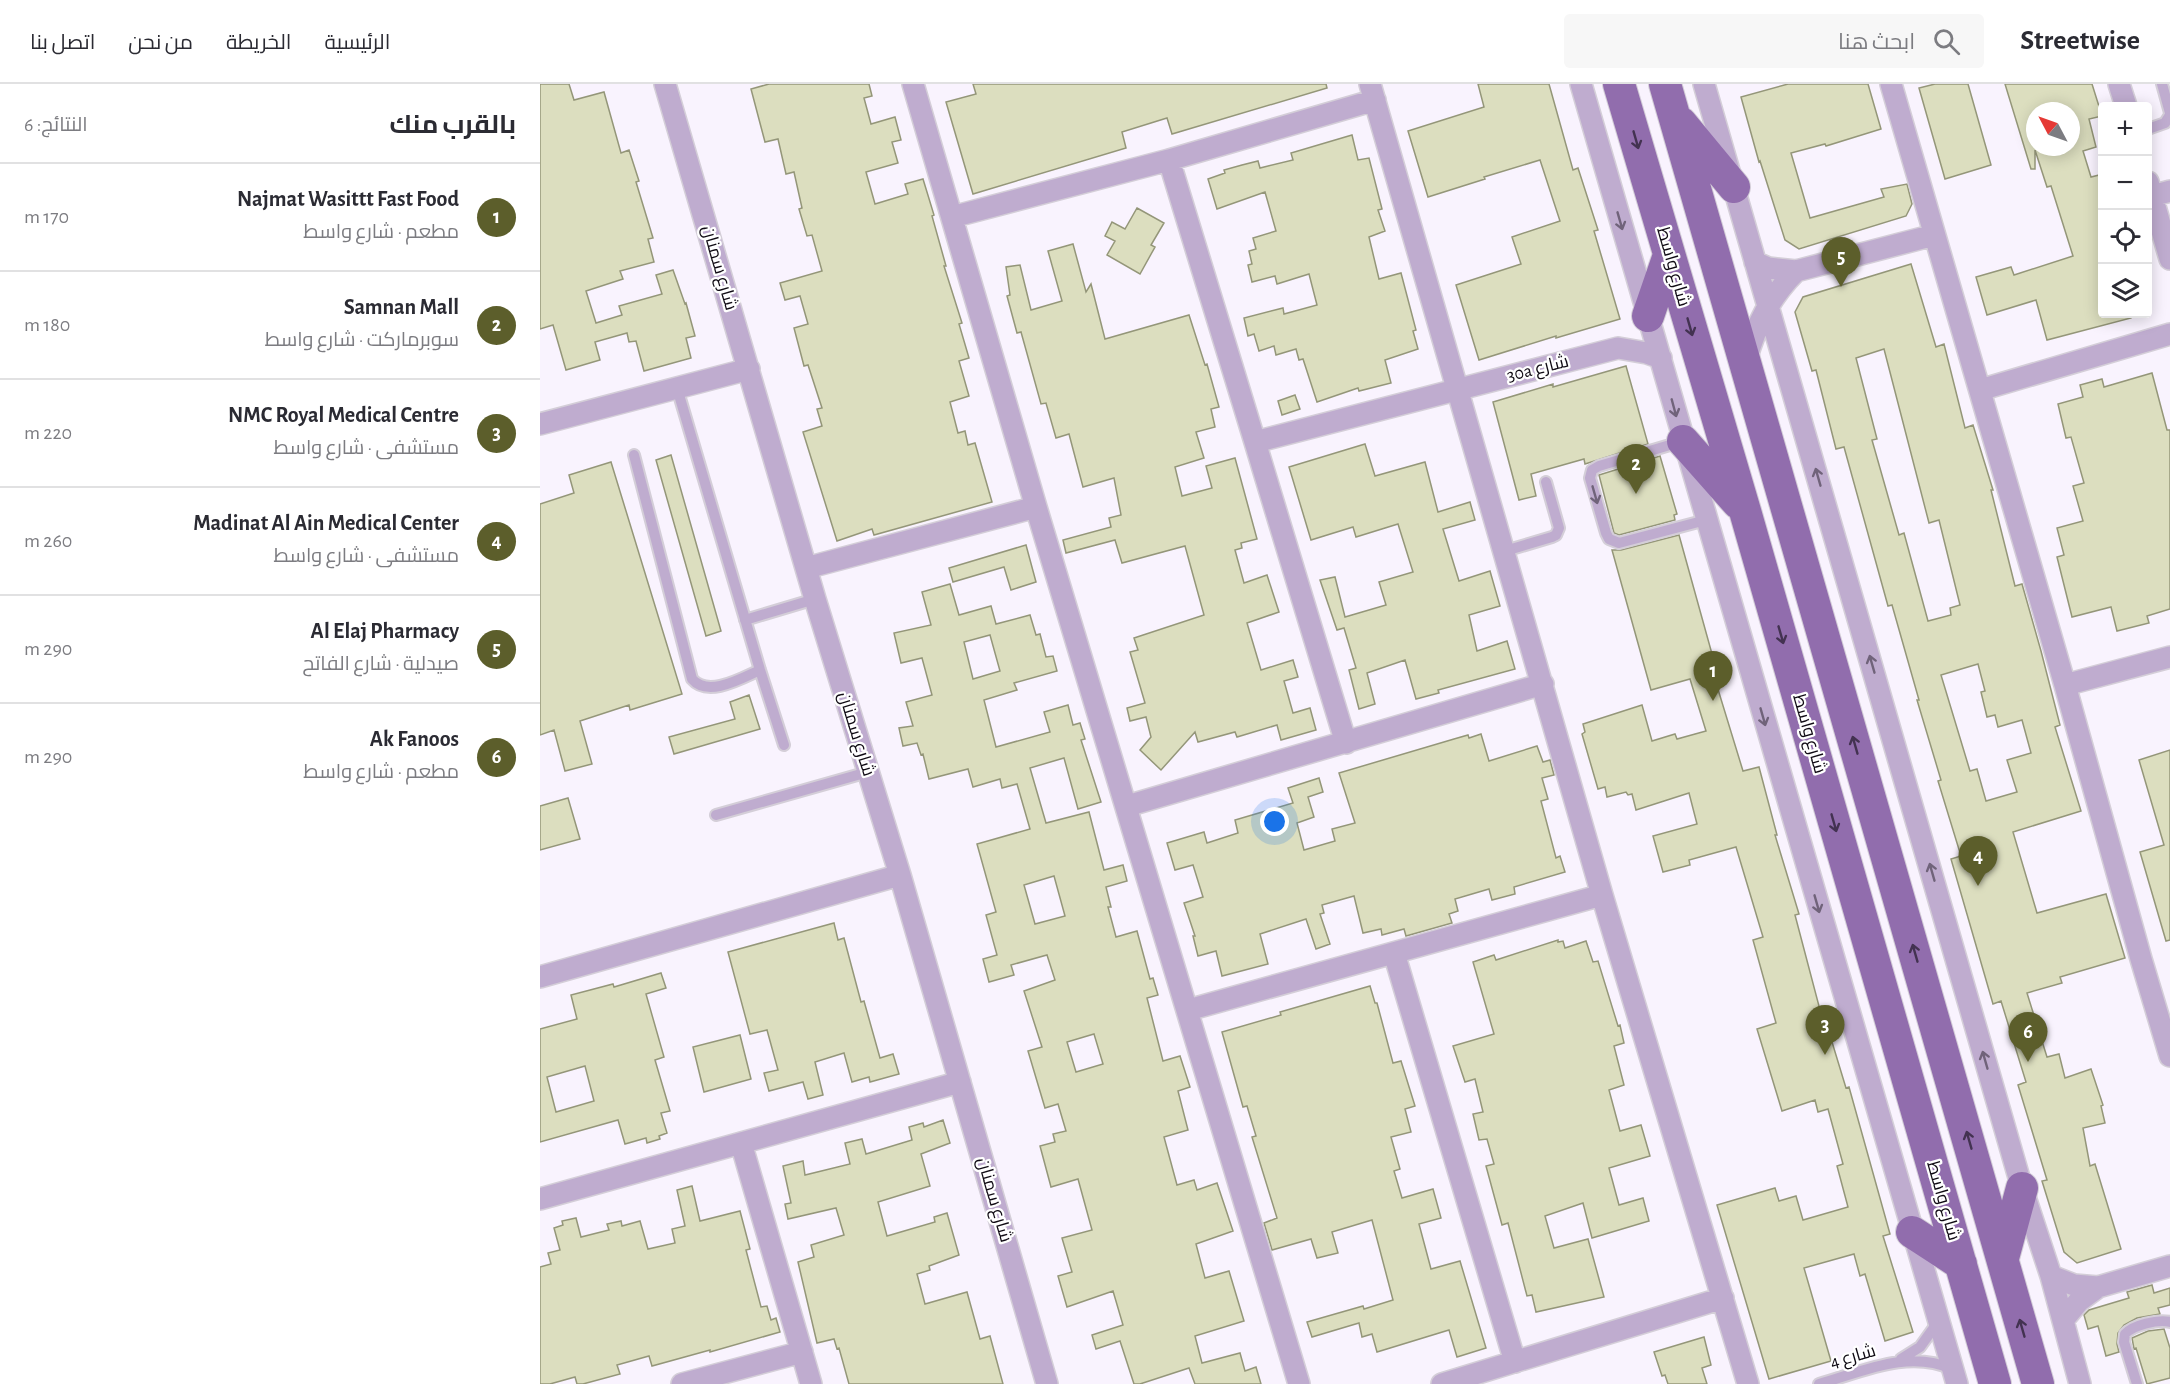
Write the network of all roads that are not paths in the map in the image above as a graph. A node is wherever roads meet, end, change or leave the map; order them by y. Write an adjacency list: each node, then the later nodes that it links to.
1 (665, 84): 31 (street, شارع سمنان)
2 (913, 84): 18 (street)
3 (1581, 84): 26 (street, one-way to 26)
4 (1619, 84): 21 (main road, شارع واسط, one-way to 21)
5 (1644, 84): 19 (main road)
6 (1704, 84): 16 (street)
7 (1891, 84): 20 (street)
8 (2119, 84): 12 (street)
9 (2162, 84): 13 (lane)
10 (1373, 92): 15 (street); 33 (street)
11 (1669, 99): 16 (main road); 19 (main road)
12 (2125, 102)
13 (2170, 117): 14 (lane)
14 (2152, 128)
15 (1169, 160): 18 (street); 38 (street)
16 (1734, 187): 23 (street)
17 (2156, 189): 22 (street)
18 (952, 217): 41 (street)
19 (1705, 225): 30 (main road)
20 (1934, 235): 24 (street); 34 (street)
21 (1669, 255): 26 (main road); 36 (main road, شارع واسط, one-way to 36)
22 (2170, 259)
23 (1755, 261): 24 (street); 25 (street)
24 (1796, 271): 25 (street)
25 (1768, 304): 30 (street); 66 (street, one-way to 25)
26 (1648, 316): 28 (street); 29 (street)
27 (2170, 334): 34 (street)
28 (1618, 348): 29 (street, 30a شارع); 33 (street, 30a شارع)
29 (1661, 358): 37 (street, one-way to 37)
30 (1745, 363): 46 (main road)
31 (749, 369): 32 (street); 45 (street, شارع سمنان)
32 (677, 388): 35 (street); 48 (lane)
33 (1459, 389): 38 (street, 30a شارع); 44 (street)
34 (1980, 390): 52 (street)
35 (540, 424)
36 (1723, 438): 42 (main road, شارع واسط); 46 (main road)
37 (1683, 441): 42 (main road); 43 (street); 43 (lane, one-way to 43)
38 (1255, 442): 53 (street)
39 (634, 455): 50 (lane)
40 (1546, 482): 44 (lane)
41 (1036, 507): 45 (street); 56 (street)
42 (1745, 511): 70 (main road, شارع واسط, one-way to 70)
43 (1706, 520): 68 (street, one-way to 68)
44 (1505, 551): 51 (street)
45 (806, 568): 47 (street, شارع سمنان)
46 (1811, 593): 69 (main road, one-way to 46)
47 (815, 599): 48 (lane); 55 (street, شارع سمنان)
48 (745, 620): 50 (lane)
49 (2170, 657): 52 (street)
50 (760, 670): 54 (lane)
51 (1543, 684): 53 (street); 59 (street)
52 (2065, 685): 63 (street)
53 (1346, 743): 56 (street)
54 (784, 746)
55 (868, 772): 57 (lane); 58 (street, شارع سمنان)
56 (1127, 806): 62 (street)
57 (716, 815)
58 (900, 875): 61 (street); 64 (street, شارع سمنان)
59 (1602, 894): 60 (street); 74 (street)
60 (1394, 953): 62 (street); 79 (street)
61 (540, 977)
62 (1188, 1011): 85 (street)
63 (2170, 1056)
64 (960, 1082): 65 (street); 84 (street, شارع سمنان)
65 (741, 1143): 67 (street); 78 (street)
66 (2022, 1188): 69 (main road); 72 (street)
67 (540, 1199)
68 (1912, 1232): 70 (main road); 76 (street)
69 (2003, 1259): 90 (main road, one-way to 69)
70 (1961, 1264): 89 (main road, شارع واسط)
71 (2170, 1266): 73 (street)
72 (2051, 1276): 73 (street); 75 (street)
73 (2098, 1287): 75 (street)
74 (1723, 1298): 79 (street); 87 (street)
75 (2064, 1320): 91 (street)
76 (1938, 1322): 80 (lane, شارع 4); 81 (street)
77 (2170, 1322): 92 (lane)
78 (802, 1352): 82 (street); 83 (street)
79 (1515, 1362): 86 (street)
80 (1895, 1362): 81 (lane, شارع 4); 88 (lane, شارع 4)
81 (1955, 1376)
82 (682, 1384)
83 (811, 1384)
84 (1047, 1384)
85 (1299, 1384)
86 (1442, 1384)
87 (1748, 1384)
88 (1819, 1384)
89 (1995, 1384)
90 (2038, 1384)
91 (2080, 1384)
92 (2137, 1384)

